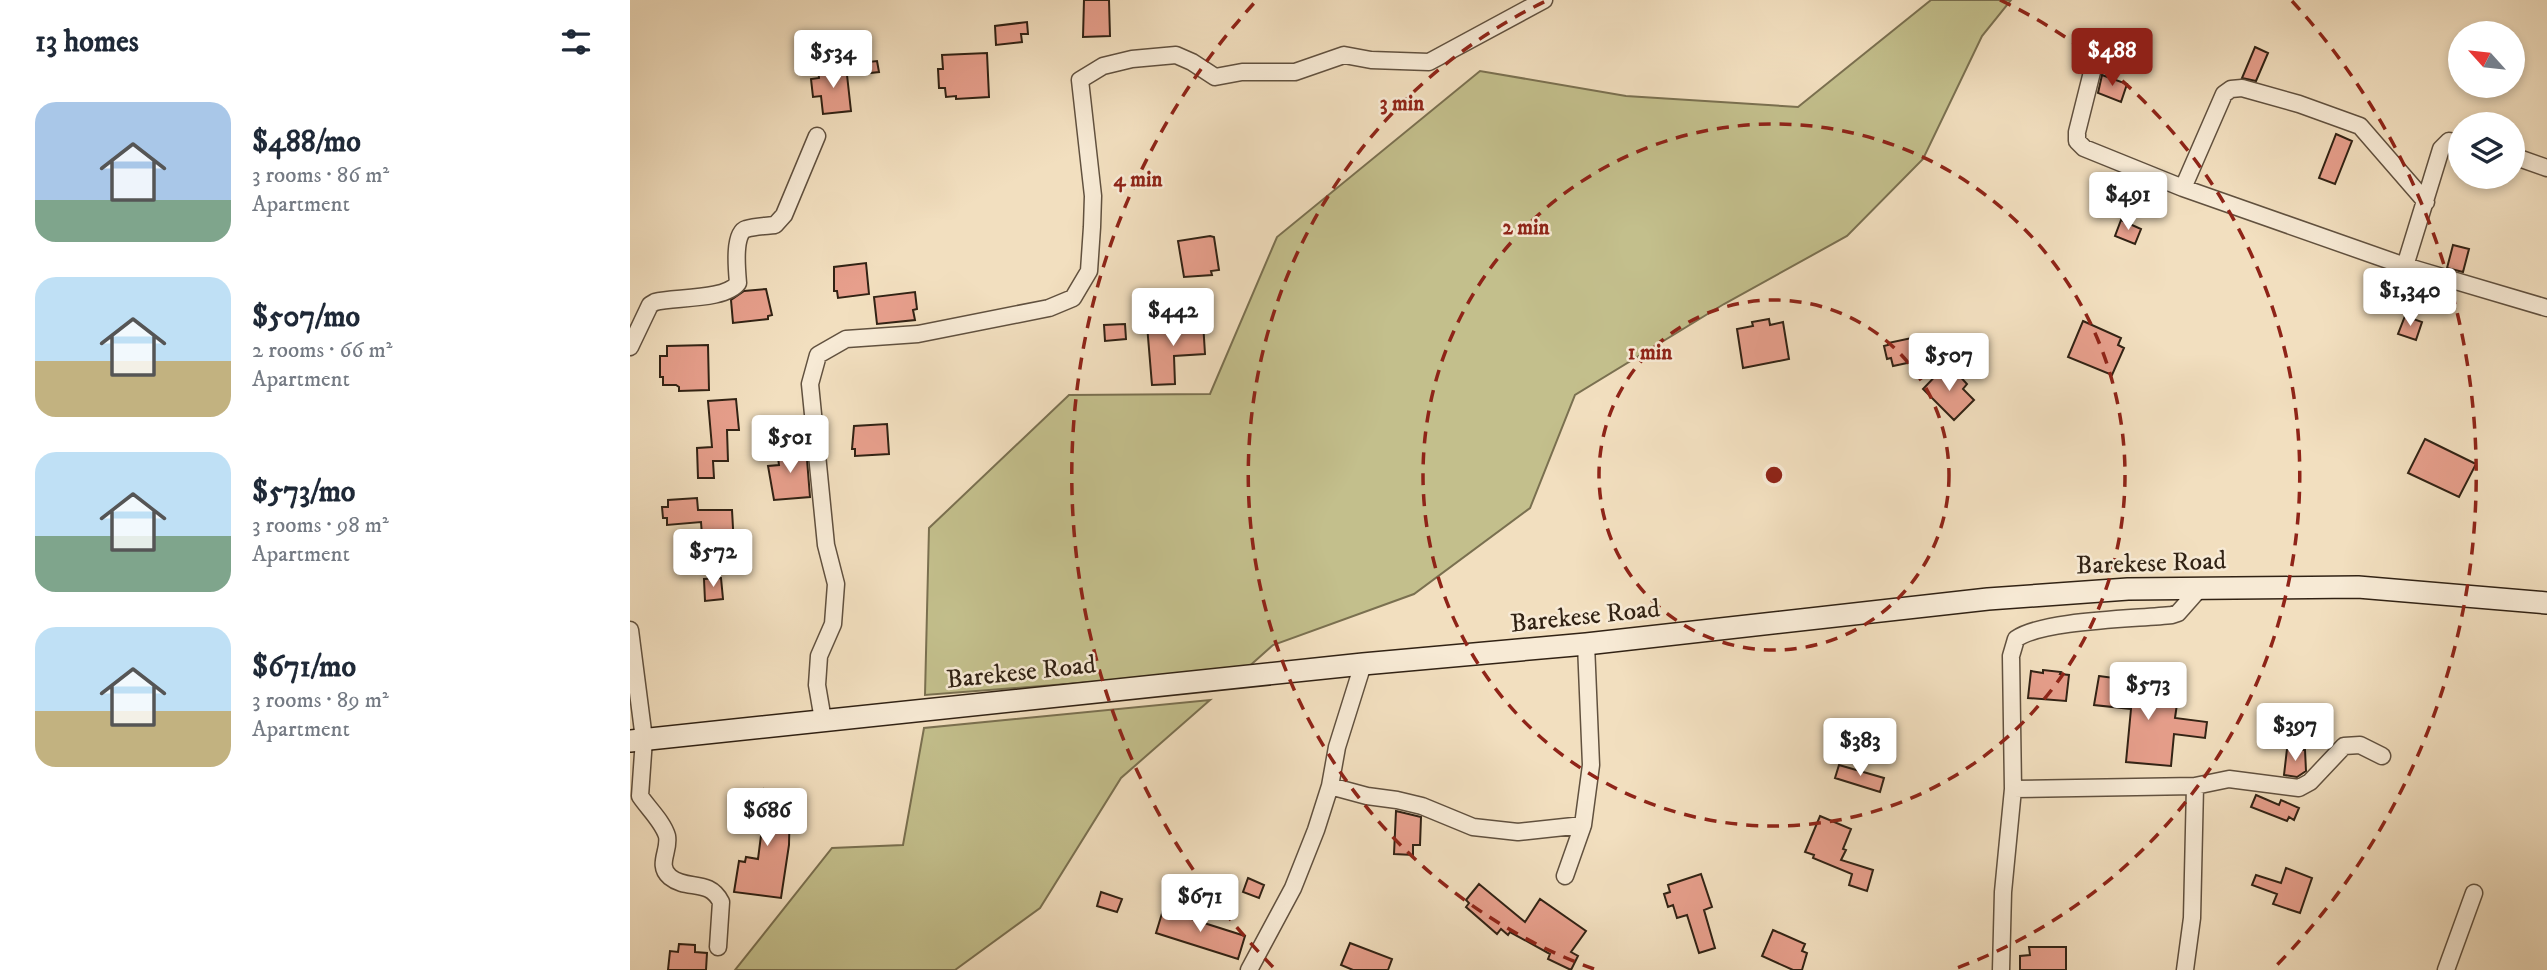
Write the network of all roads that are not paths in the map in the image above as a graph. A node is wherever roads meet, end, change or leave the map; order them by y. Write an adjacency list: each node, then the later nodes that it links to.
1 (1544, 0): 17 (street)
2 (2095, 60): 7 (street)
3 (817, 136): 11 (street)
4 (2448, 142): 8 (street)
5 (2525, 160): 6 (street)
6 (2547, 168)
7 (2183, 188): 8 (street); 9 (street)
8 (2426, 202): 9 (street)
9 (2405, 266): 10 (street)
10 (2547, 308)
11 (630, 347)
12 (2201, 587): 13 (main road, Barekese Road); 15 (main road, Barekese Road); 22 (street)
13 (2547, 603)
14 (630, 630): 18 (street)
15 (1587, 644): 16 (main road, Barekese Road); 23 (street)
16 (1363, 664): 17 (main road, Barekese Road); 20 (street)
17 (823, 720): 18 (main road, Barekese Road)
18 (637, 740): 26 (street)
19 (2382, 756): 21 (street)
20 (1330, 786): 23 (street); 27 (street)
21 (2195, 786): 22 (street); 29 (street)
22 (2013, 789): 28 (street)
23 (1583, 825): 24 (street)
24 (1565, 876)
25 (2474, 893): 30 (street)
26 (718, 947)
27 (1249, 970)
28 (2001, 970)
29 (2185, 970)
30 (2446, 970)

